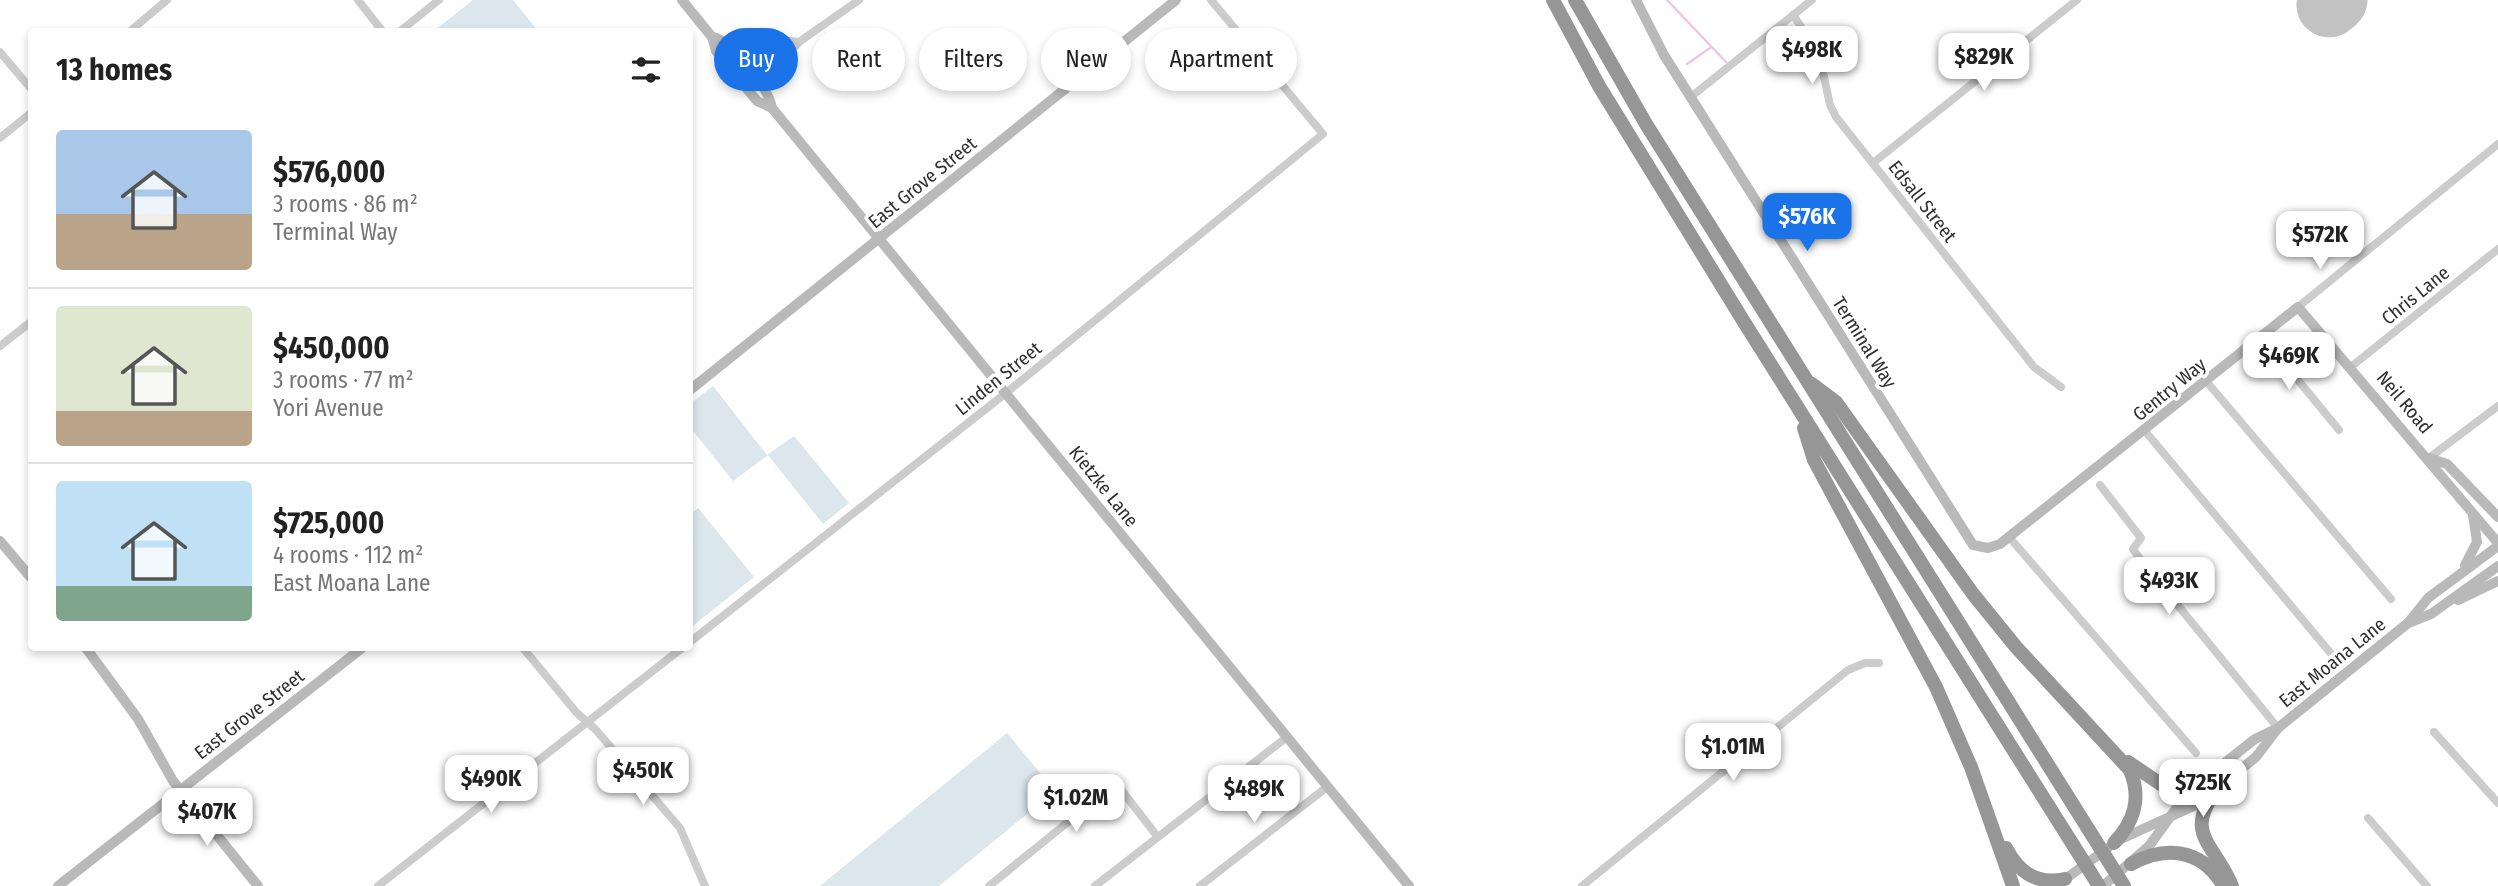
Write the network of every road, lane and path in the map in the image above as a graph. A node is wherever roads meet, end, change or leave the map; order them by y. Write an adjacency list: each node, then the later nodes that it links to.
1 (167, 0): 14 (street)
2 (358, 0): 15 (street)
3 (439, 0): 16 (street)
4 (682, 0): 17 (street, Kietzke Lane)
5 (859, 0): 18 (street)
6 (1176, 0): 30 (street, East Grove Street)
7 (1211, 0): 41 (street, Linden Street)
8 (1553, 0): 43 (highway)
9 (1575, 0): 37 (highway)
10 (1636, 0): 24 (street, Terminal Way)
11 (1812, 0): 13 (street)
12 (2077, 0): 29 (street)
13 (1793, 15): 24 (street); 29 (street, Edsall Street)
14 (134, 28)
15 (380, 28)
16 (405, 28)
17 (712, 37): 19 (street, Kietzke Lane)
18 (799, 42)
19 (714, 44)
20 (0, 52): 21 (street)
21 (28, 85)
22 (749, 91): 25 (street, Kietzke Lane)
23 (766, 91): 25 (street, Kietzke Lane)
24 (1692, 96): 53 (street, Terminal Way)
25 (772, 108): 30 (street, Kietzke Lane)
26 (28, 115): 27 (street)
27 (0, 138)
28 (2498, 144): 32 (street, Gentry Way)
29 (1873, 163): 39 (street, Edsall Street)
30 (879, 240): 40 (street, East Grove Street); 41 (street, Kietzke Lane)
31 (2498, 249): 36 (street, Chris Lane)
32 (2298, 307): 34 (street, Gentry Way); 36 (street, Neil Road)
33 (28, 324): 35 (street)
34 (2261, 335): 38 (street, Gentry Way); 44 (street)
35 (0, 346)
36 (2352, 366): 46 (street, Neil Road)
37 (1806, 379): 72 (highway); 97 (highway)
38 (2206, 382): 45 (street, Gentry Way); 58 (street)
39 (2060, 387)
40 (693, 388)
41 (1006, 393): 61 (street, Linden Street); 71 (street, Kietzke Lane)
42 (2498, 406): 46 (street)
43 (1799, 410): 79 (highway); 96 (highway)
44 (2339, 430)
45 (2145, 431): 50 (street, Gentry Way); 66 (street)
46 (2429, 458): 48 (street, Neil Road); 49 (street, Neil Road)
47 (2100, 485): 69 (street)
48 (2473, 512): 52 (street, Neil Road); 55 (street)
49 (2497, 515)
50 (2009, 537): 53 (street, Gentry Way); 73 (street)
51 (0, 541): 56 (street)
52 (2498, 545): 55 (street, East Moana Lane)
53 (1987, 548)
54 (2498, 566): 59 (street, East Moana Lane)
55 (2460, 572): 60 (street, East Moana Lane)
56 (28, 574)
57 (2498, 582): 59 (street)
58 (2391, 599)
59 (2431, 614): 60 (street, East Moana Lane)
60 (2408, 623): 69 (street, East Moana Lane)
61 (693, 640)
62 (88, 651): 77 (street)
63 (357, 651): 77 (street, East Grove Street)
64 (526, 651): 68 (street)
65 (678, 651): 68 (street)
66 (2333, 656)
67 (1879, 663): 94 (street)
68 (587, 722): 88 (street); 89 (street)
69 (2278, 728): 75 (street, East Moana Lane); 76 (street, East Moana Lane)
70 (2434, 732): 78 (street)
71 (1287, 737): 74 (street, Kietzke Lane); 82 (street)
72 (2115, 752): 75 (highway); 83 (highway)
73 (2196, 753)
74 (1327, 787): 92 (street); 93 (street, Kietzke Lane)
75 (2194, 787): 81 (street, East Moana Lane)
76 (2219, 787): 81 (street, East Moana Lane); 99 (highway)
77 (180, 790): 86 (street, East Grove Street); 87 (street)
78 (2498, 803)
79 (1988, 817): 85 (highway); 95 (highway)
80 (2368, 818): 100 (street)
81 (2169, 819): 83 (street, East Moana Lane); 84 (street, East Moana Lane)
82 (1157, 836): 90 (street); 91 (street)
83 (2114, 844): 85 (street, East Moana Lane)
84 (2131, 864): 96 (street, East Moana Lane); 98 (highway)
85 (2061, 883)
86 (58, 886)
87 (258, 886)
88 (378, 886)
89 (705, 886)
90 (989, 886)
91 (1095, 886)
92 (1200, 886)
93 (1409, 886)
94 (1582, 886)
95 (2013, 886)
96 (2101, 886)
97 (2124, 886)
98 (2223, 886)
99 (2232, 886)
100 (2427, 886)

